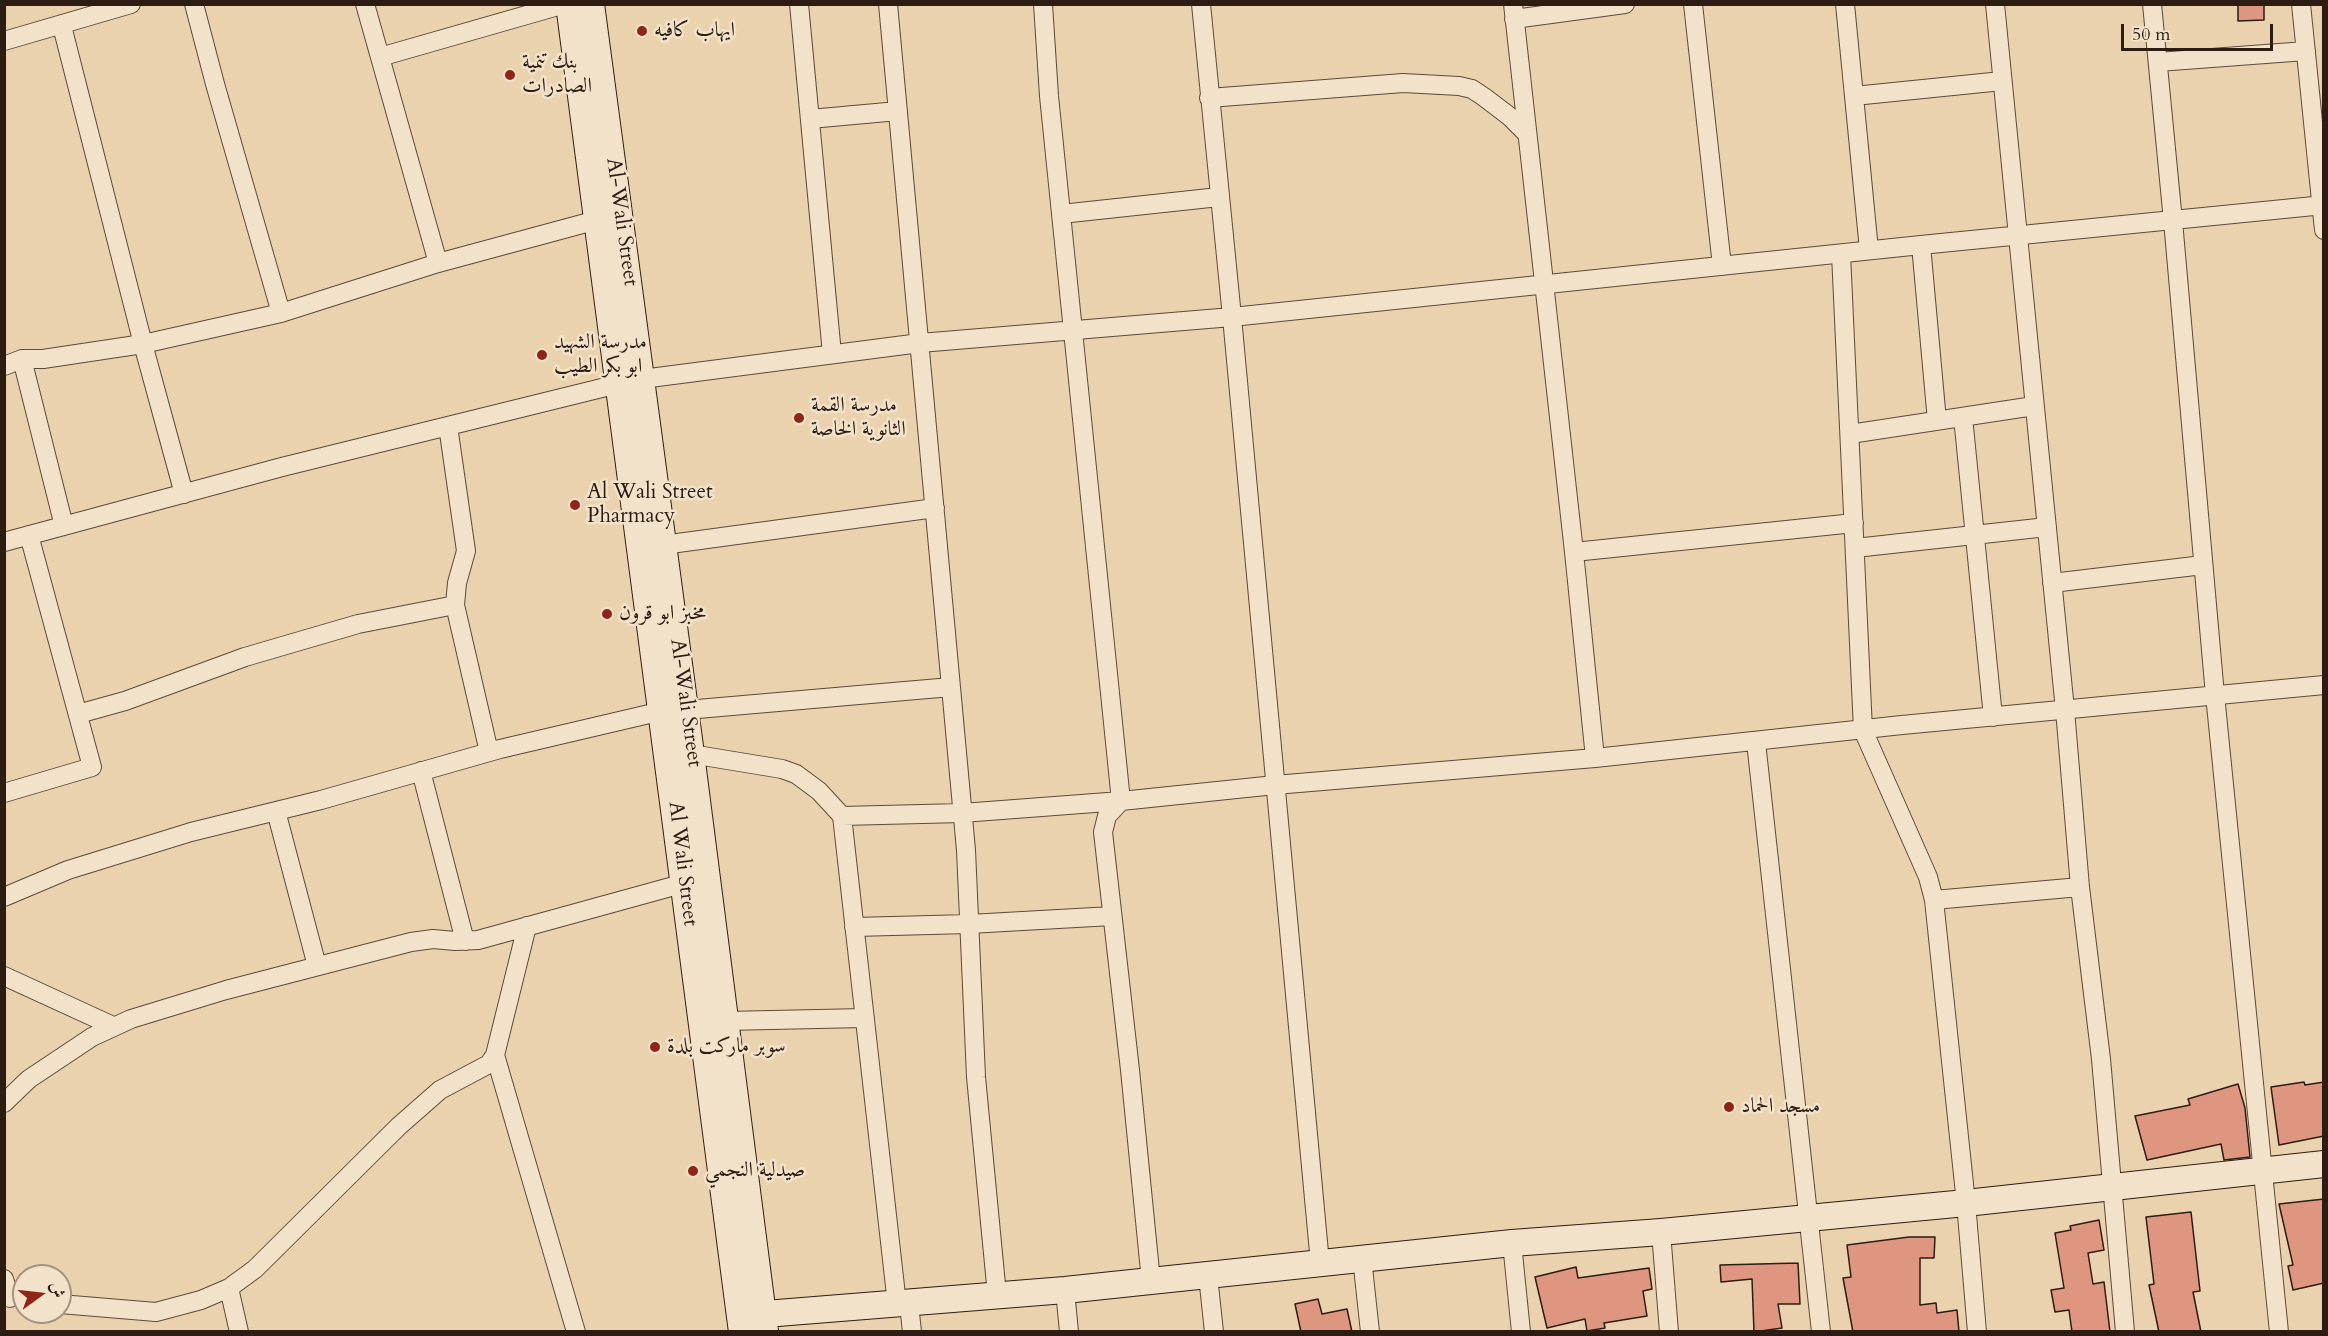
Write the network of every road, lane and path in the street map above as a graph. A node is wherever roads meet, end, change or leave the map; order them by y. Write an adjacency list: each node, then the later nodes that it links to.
1 (131, 4): 17 (street)
2 (194, 4): 41 (street)
3 (365, 4): 20 (street)
4 (567, 4): 20 (street); 31 (street, Al Wali Street)
5 (591, 4): 49 (street, Al-Wali Street)
6 (799, 4): 26 (street)
7 (888, 4): 25 (street)
8 (1043, 4): 30 (street)
9 (1201, 4): 24 (street)
10 (1625, 4): 16 (street)
11 (1693, 4): 39 (street)
12 (1845, 4): 23 (street)
13 (1995, 4): 22 (street)
14 (2152, 4): 21 (street)
15 (2301, 4): 19 (street)
16 (1513, 12): 27 (street)
17 (62, 26): 18 (street); 45 (street)
18 (4, 41)
19 (2306, 51): 21 (street); 29 (street)
20 (380, 57): 38 (street)
21 (2158, 62): 32 (street)
22 (2002, 81): 23 (street); 34 (street)
23 (1854, 96): 36 (street)
24 (1209, 98): 27 (street); 28 (street)
25 (898, 111): 26 (street); 44 (street)
26 (810, 119): 46 (street)
27 (1527, 134): 40 (street)
28 (1219, 197): 30 (street); 42 (street)
29 (2322, 205): 32 (street); 33 (street)
30 (1061, 214): 43 (street)
31 (597, 220): 38 (street); 49 (street, Al Wali Street)
32 (2173, 221): 34 (street); 66 (street)
33 (2324, 230)
34 (2018, 236): 35 (street); 50 (street)
35 (1921, 244): 36 (street); 52 (street)
36 (1869, 250): 37 (street)
37 (1841, 254): 39 (street); 54 (street)
38 (438, 263): 41 (street)
39 (1722, 266): 40 (street)
40 (1543, 284): 42 (street); 65 (street)
41 (281, 313): 45 (street)
42 (1232, 317): 43 (street); 82 (street)
43 (1073, 330): 44 (street); 84 (street)
44 (920, 343): 46 (street); 56 (street)
45 (143, 344): 47 (street); 55 (street)
46 (832, 354): 49 (street)
47 (22, 359): 48 (street); 58 (street)
48 (4, 366)
49 (630, 382): 53 (street); 63 (street, Al-Wali Street); 73 (street, Al Wali Street)
50 (2034, 406): 51 (street); 59 (street)
51 (1963, 417): 52 (street); 61 (street)
52 (1937, 421): 54 (street)
53 (448, 426): 55 (street); 68 (street)
54 (1850, 434): 57 (street)
55 (184, 494): 58 (street)
56 (935, 508): 63 (street); 70 (street)
57 (1854, 524): 64 (street); 65 (street)
58 (64, 526): 60 (street)
59 (2047, 527): 61 (street); 67 (street)
60 (29, 535): 62 (street); 74 (street)
61 (1975, 535): 64 (street); 75 (street)
62 (4, 542)
63 (663, 545): 73 (street, Al-Wali Street)
64 (1855, 548): 76 (street)
65 (1574, 552): 80 (street)
66 (2203, 565): 67 (street); 71 (street)
67 (2052, 583): 72 (street)
68 (455, 605): 74 (street); 78 (street)
69 (2324, 685): 71 (street)
70 (951, 687): 73 (street); 86 (street)
71 (2215, 694): 72 (street); 105 (street)
72 (2065, 710): 75 (street); 89 (street)
73 (674, 711): 78 (street); 79 (street, Al-Wali Street); 88 (street, Al Wali Street)
74 (78, 714): 83 (street)
75 (1993, 717): 76 (street)
76 (1863, 730): 77 (street); 91 (street)
77 (1756, 742): 80 (street); 108 (street)
78 (489, 752): 81 (street)
79 (692, 754): 87 (street); 100 (street, Al-Wali Street)
80 (1594, 758): 82 (street)
81 (421, 771): 85 (street); 96 (street)
82 (1275, 785): 84 (street); 112 (street)
83 (4, 793)
84 (1121, 801): 86 (street); 92 (street)
85 (276, 811): 90 (street); 97 (street)
86 (962, 813): 87 (street); 93 (street)
87 (842, 816): 95 (street)
88 (684, 883): 94 (street); 122 (street, Al Wali Street)
89 (2080, 887): 91 (street); 106 (street)
90 (4, 897)
91 (1934, 900): 107 (street)
92 (1112, 916): 93 (street); 115 (street)
93 (969, 924): 95 (street); 118 (street)
94 (527, 926): 96 (street); 102 (street)
95 (854, 927): 99 (street)
96 (465, 941): 97 (street)
97 (317, 966): 101 (street)
98 (4, 976): 101 (street)
99 (864, 1018): 100 (street); 120 (street)
100 (725, 1021): 122 (street, Al-Wali Street)
101 (113, 1026): 103 (street)
102 (495, 1055): 116 (street); 124 (street)
103 (4, 1103)
104 (2324, 1164): 105 (street)
105 (2262, 1170): 106 (street); 134 (street)
106 (2112, 1187): 107 (street); 133 (street)
107 (1966, 1203): 108 (street); 132 (street)
108 (1809, 1218): 109 (street); 131 (street)
109 (1660, 1232): 110 (street); 130 (street)
110 (1512, 1243): 111 (street); 129 (street)
111 (1362, 1258): 112 (street); 128 (street)
112 (1320, 1263): 113 (street)
113 (1208, 1276): 115 (street); 127 (street)
114 (4, 1279): 119 (street)
115 (1150, 1281): 117 (street)
116 (229, 1288): 121 (street); 123 (street)
117 (1065, 1290): 118 (street); 126 (street)
118 (997, 1295): 120 (street)
119 (12, 1296)
120 (903, 1304): 122 (street); 125 (street)
121 (72, 1305)
122 (752, 1324)
123 (239, 1332)
124 (576, 1332)
125 (912, 1332)
126 (1069, 1332)
127 (1214, 1332)
128 (1370, 1332)
129 (1521, 1332)
130 (1669, 1332)
131 (1821, 1332)
132 (1977, 1332)
133 (2125, 1332)
134 (2279, 1332)

